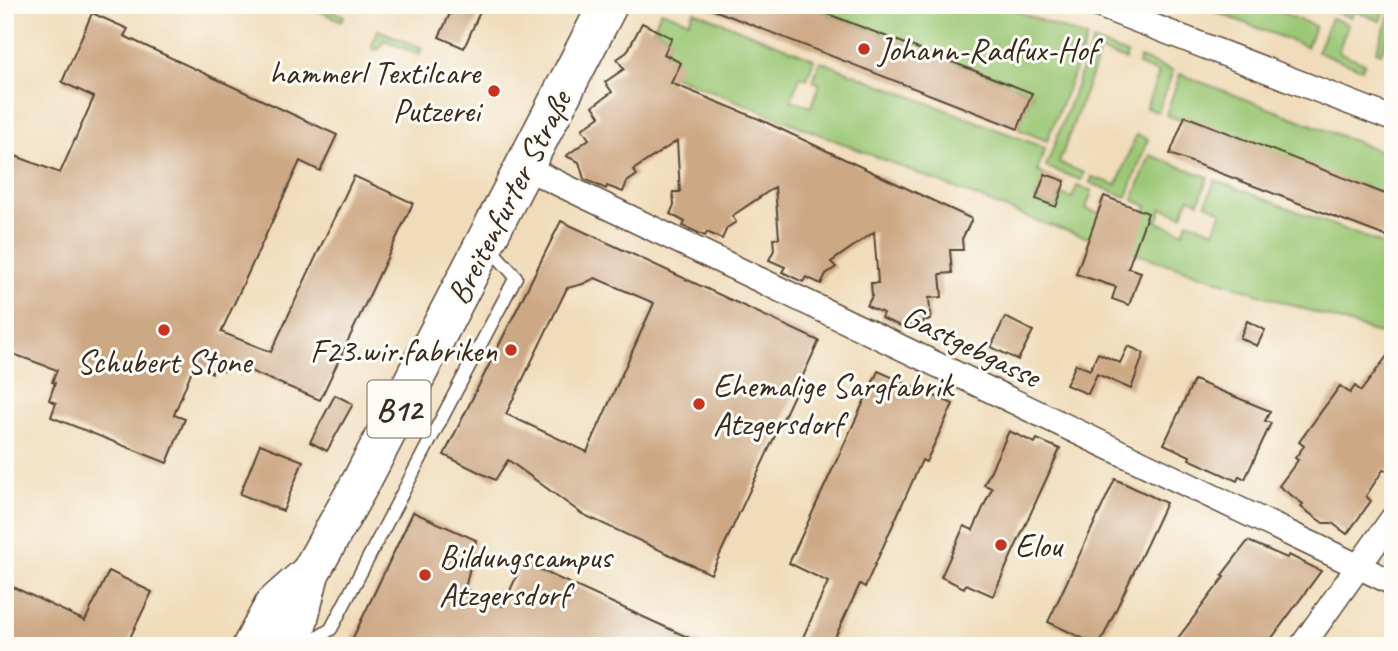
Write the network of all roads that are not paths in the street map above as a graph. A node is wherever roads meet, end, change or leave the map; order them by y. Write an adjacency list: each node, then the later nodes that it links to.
1 (608, 5): 4 (main road, Breitenfurter Straße / B12)
2 (1098, 5): 3 (street)
3 (1393, 119)
4 (522, 166): 5 (main road, Breitenfurter Straße / B12); 7 (street, Gastgebgasse)
5 (484, 242): 8 (main road, Breitenfurter Straße / B12); 10 (lane)
6 (1393, 518): 7 (street)
7 (1358, 567): 9 (street, Gastgebgasse); 12 (street)
8 (310, 573): 10 (main road, Breitenfurter Straße / B12); 11 (main road, Breitenfurter Straße / B12)
9 (1393, 583)
10 (292, 645)
11 (252, 646)
12 (1302, 646)

